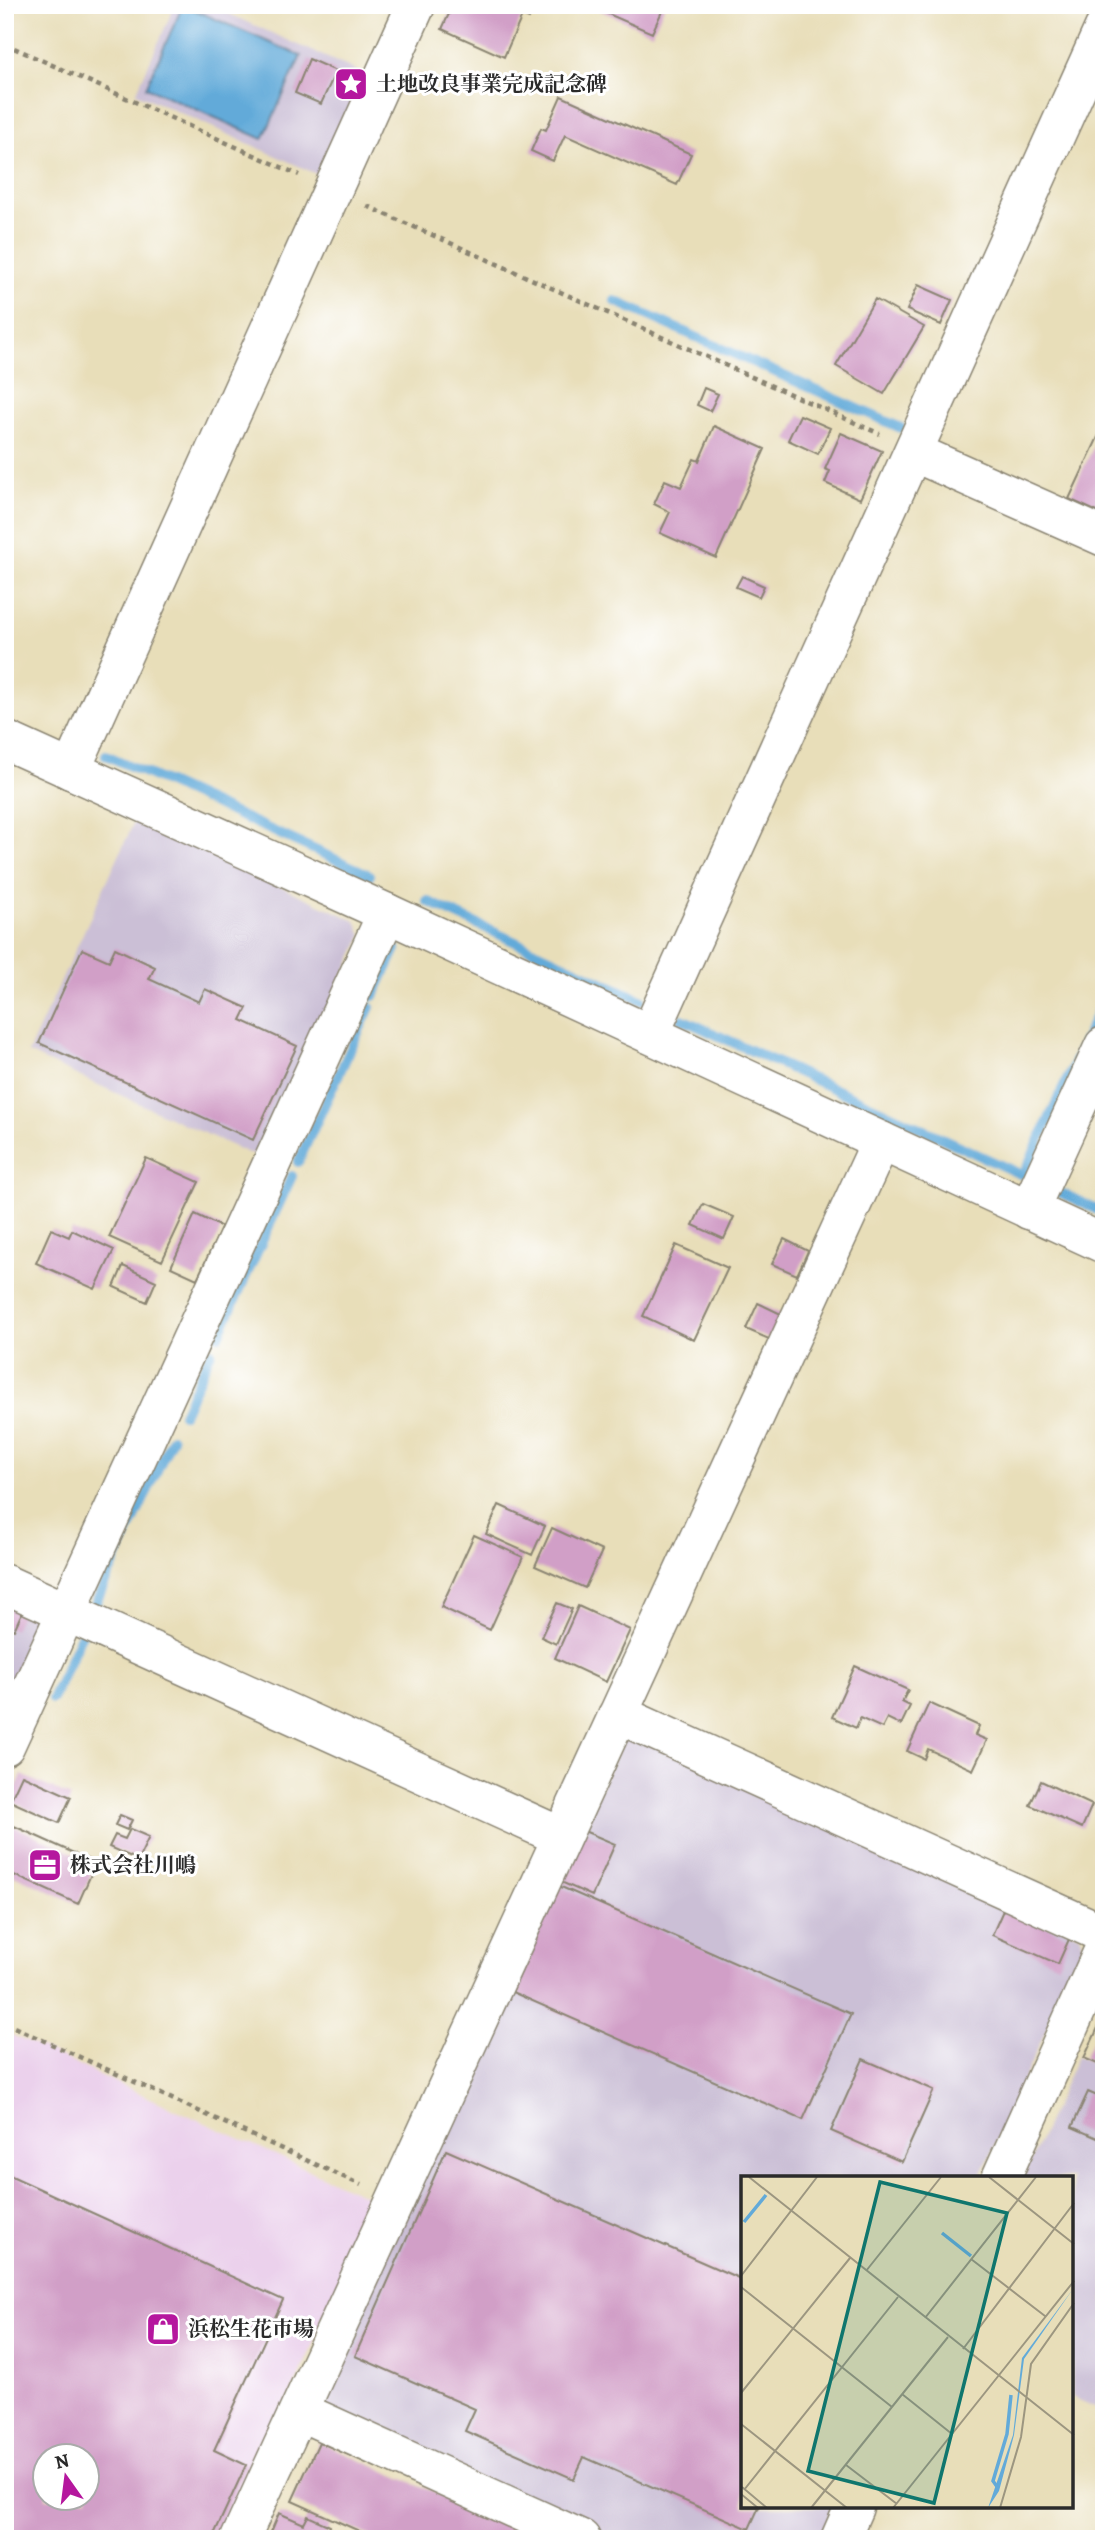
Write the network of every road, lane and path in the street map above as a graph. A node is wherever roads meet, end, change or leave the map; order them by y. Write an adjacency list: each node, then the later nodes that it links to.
1 (416, 5): 4 (street)
2 (1104, 28): 5 (street)
3 (5, 44): 4 (path)
4 (332, 190): 5 (path); 8 (street)
5 (913, 451): 6 (street); 10 (street)
6 (1104, 537)
7 (5, 740): 8 (street)
8 (71, 770): 9 (street)
9 (387, 913): 10 (street); 16 (street)
10 (650, 1034): 12 (street)
11 (1104, 1046): 13 (street)
12 (881, 1141): 13 (street); 17 (street)
13 (1029, 1210): 14 (street)
14 (1104, 1244)
15 (5, 1584): 16 (street)
16 (67, 1612): 18 (street); 19 (street)
17 (618, 1714): 19 (street); 20 (street)
18 (5, 1746)
19 (562, 1837): 24 (street)
20 (1104, 1934)
21 (1104, 1948): 23 (street)
22 (5, 2023): 24 (path)
23 (1002, 2176)
24 (395, 2201): 25 (street)
25 (299, 2411): 27 (street); 28 (street)
26 (853, 2509): 29 (street)
27 (240, 2539)
28 (581, 2539)
29 (840, 2539)

